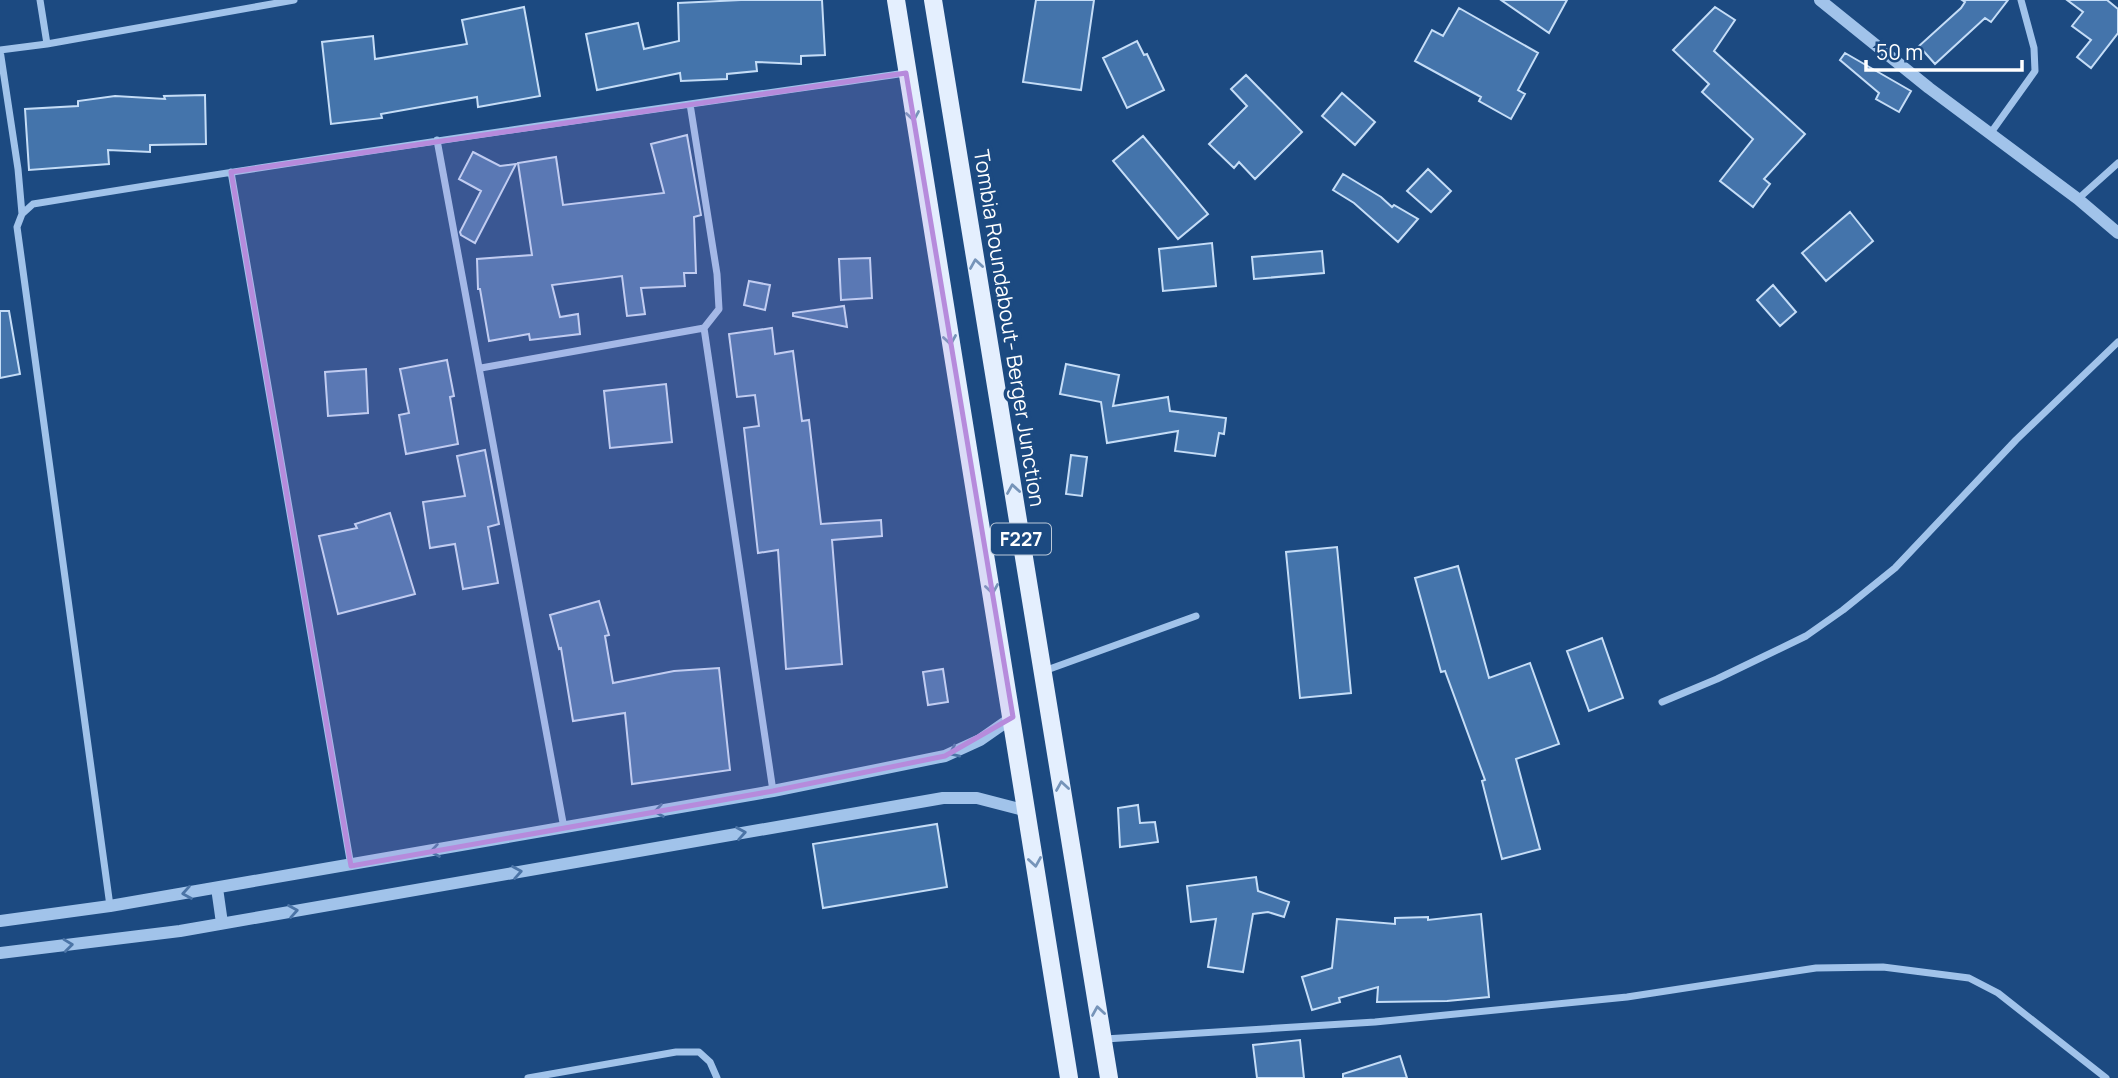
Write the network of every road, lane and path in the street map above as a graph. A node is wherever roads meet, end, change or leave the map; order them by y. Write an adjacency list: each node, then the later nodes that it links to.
1 (40, 0): 7 (street)
2 (289, 0): 7 (street)
3 (896, 0): 9 (main road, F227)
4 (933, 0): 22 (main road, Tombia Roundabout- Berger Junction / F227, one-way to 4)
5 (1819, 0): 11 (street)
6 (2021, 0): 11 (street)
7 (47, 44): 8 (street)
8 (0, 50): 16 (street)
9 (906, 73): 10 (street); 24 (main road, F227, one-way to 24)
10 (690, 104): 12 (street); 18 (street)
11 (1990, 134): 15 (street)
12 (437, 140): 14 (street); 20 (street)
13 (2118, 163): 15 (street)
14 (231, 172): 16 (street); 28 (street)
15 (2078, 200): 17 (street)
16 (22, 214): 30 (street)
17 (2118, 233)
18 (704, 328): 20 (street); 25 (street)
19 (2118, 342): 23 (street)
20 (481, 368): 27 (street)
21 (1196, 616): 22 (street)
22 (1043, 671): 34 (main road, Tombia Roundabout- Berger Junction / F227, one-way to 22)
23 (1662, 702)
24 (1013, 717): 25 (street, one-way to 25); 26 (main road, F227)
25 (773, 791): 27 (street, one-way to 27)
26 (1027, 811): 32 (street, one-way to 26); 37 (main road, F227, one-way to 37)
27 (564, 828): 28 (street, one-way to 28)
28 (351, 866): 29 (street)
29 (217, 888): 30 (street, one-way to 30); 32 (street)
30 (110, 906): 31 (street)
31 (0, 921)
32 (222, 923): 33 (street, one-way to 32)
33 (0, 953)
34 (1103, 1039): 38 (main road, Tombia Roundabout- Berger Junction / F227); 39 (street)
35 (528, 1078): 36 (street)
36 (718, 1078)
37 (1069, 1078)
38 (1109, 1078)
39 (2106, 1078)

